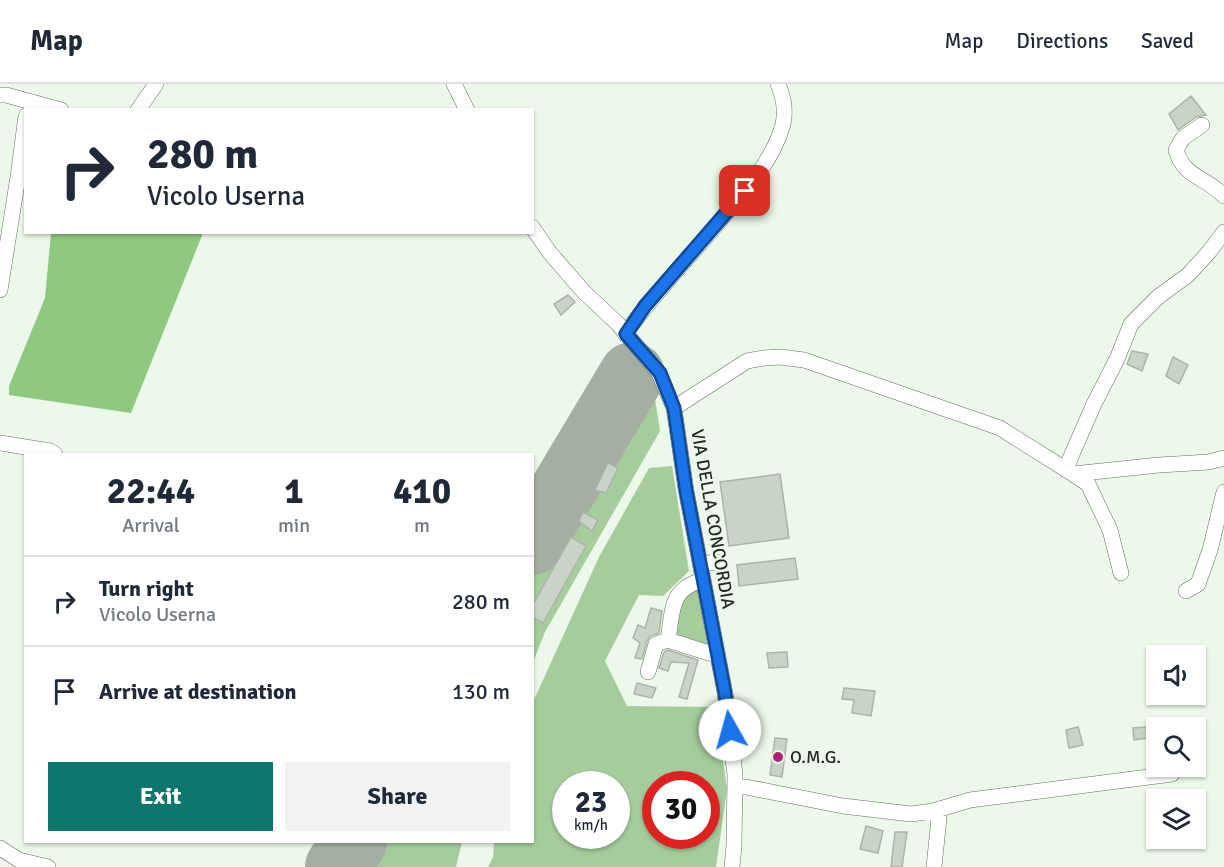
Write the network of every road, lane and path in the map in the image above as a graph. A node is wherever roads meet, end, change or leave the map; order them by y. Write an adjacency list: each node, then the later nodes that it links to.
1 (156, 84): 6 (street)
2 (454, 84): 7 (street)
3 (778, 84): 14 (street)
4 (0, 95): 5 (street)
5 (25, 108)
6 (139, 108)
7 (467, 108)
8 (1202, 125): 10 (street)
9 (24, 126): 13 (street)
10 (1224, 196)
11 (534, 231): 14 (street, VIA DELLA CONCORDIA)
12 (1224, 232): 19 (street)
13 (0, 290)
14 (626, 334): 15 (street, VIA DELLA CONCORDIA)
15 (674, 408): 19 (street); 22 (street, VIA DELLA CONCORDIA)
16 (0, 443): 17 (street)
17 (53, 453)
18 (1224, 458): 19 (street)
19 (1070, 472): 23 (street)
20 (1224, 492): 24 (street)
21 (717, 562): 22 (street)
22 (701, 572): 25 (street); 26 (street, VIA DELLA CONCORDIA)
23 (1121, 573)
24 (1186, 591)
25 (668, 640): 26 (street); 27 (street)
26 (717, 654): 29 (street, VIA DELLA CONCORDIA)
27 (648, 672)
28 (1149, 777): 30 (street)
29 (735, 787): 30 (street); 34 (street, VIA DELLA CONCORDIA)
30 (933, 811): 35 (street)
31 (0, 848): 32 (street)
32 (14, 864): 33 (street)
33 (48, 867)
34 (732, 867)
35 (934, 867)

